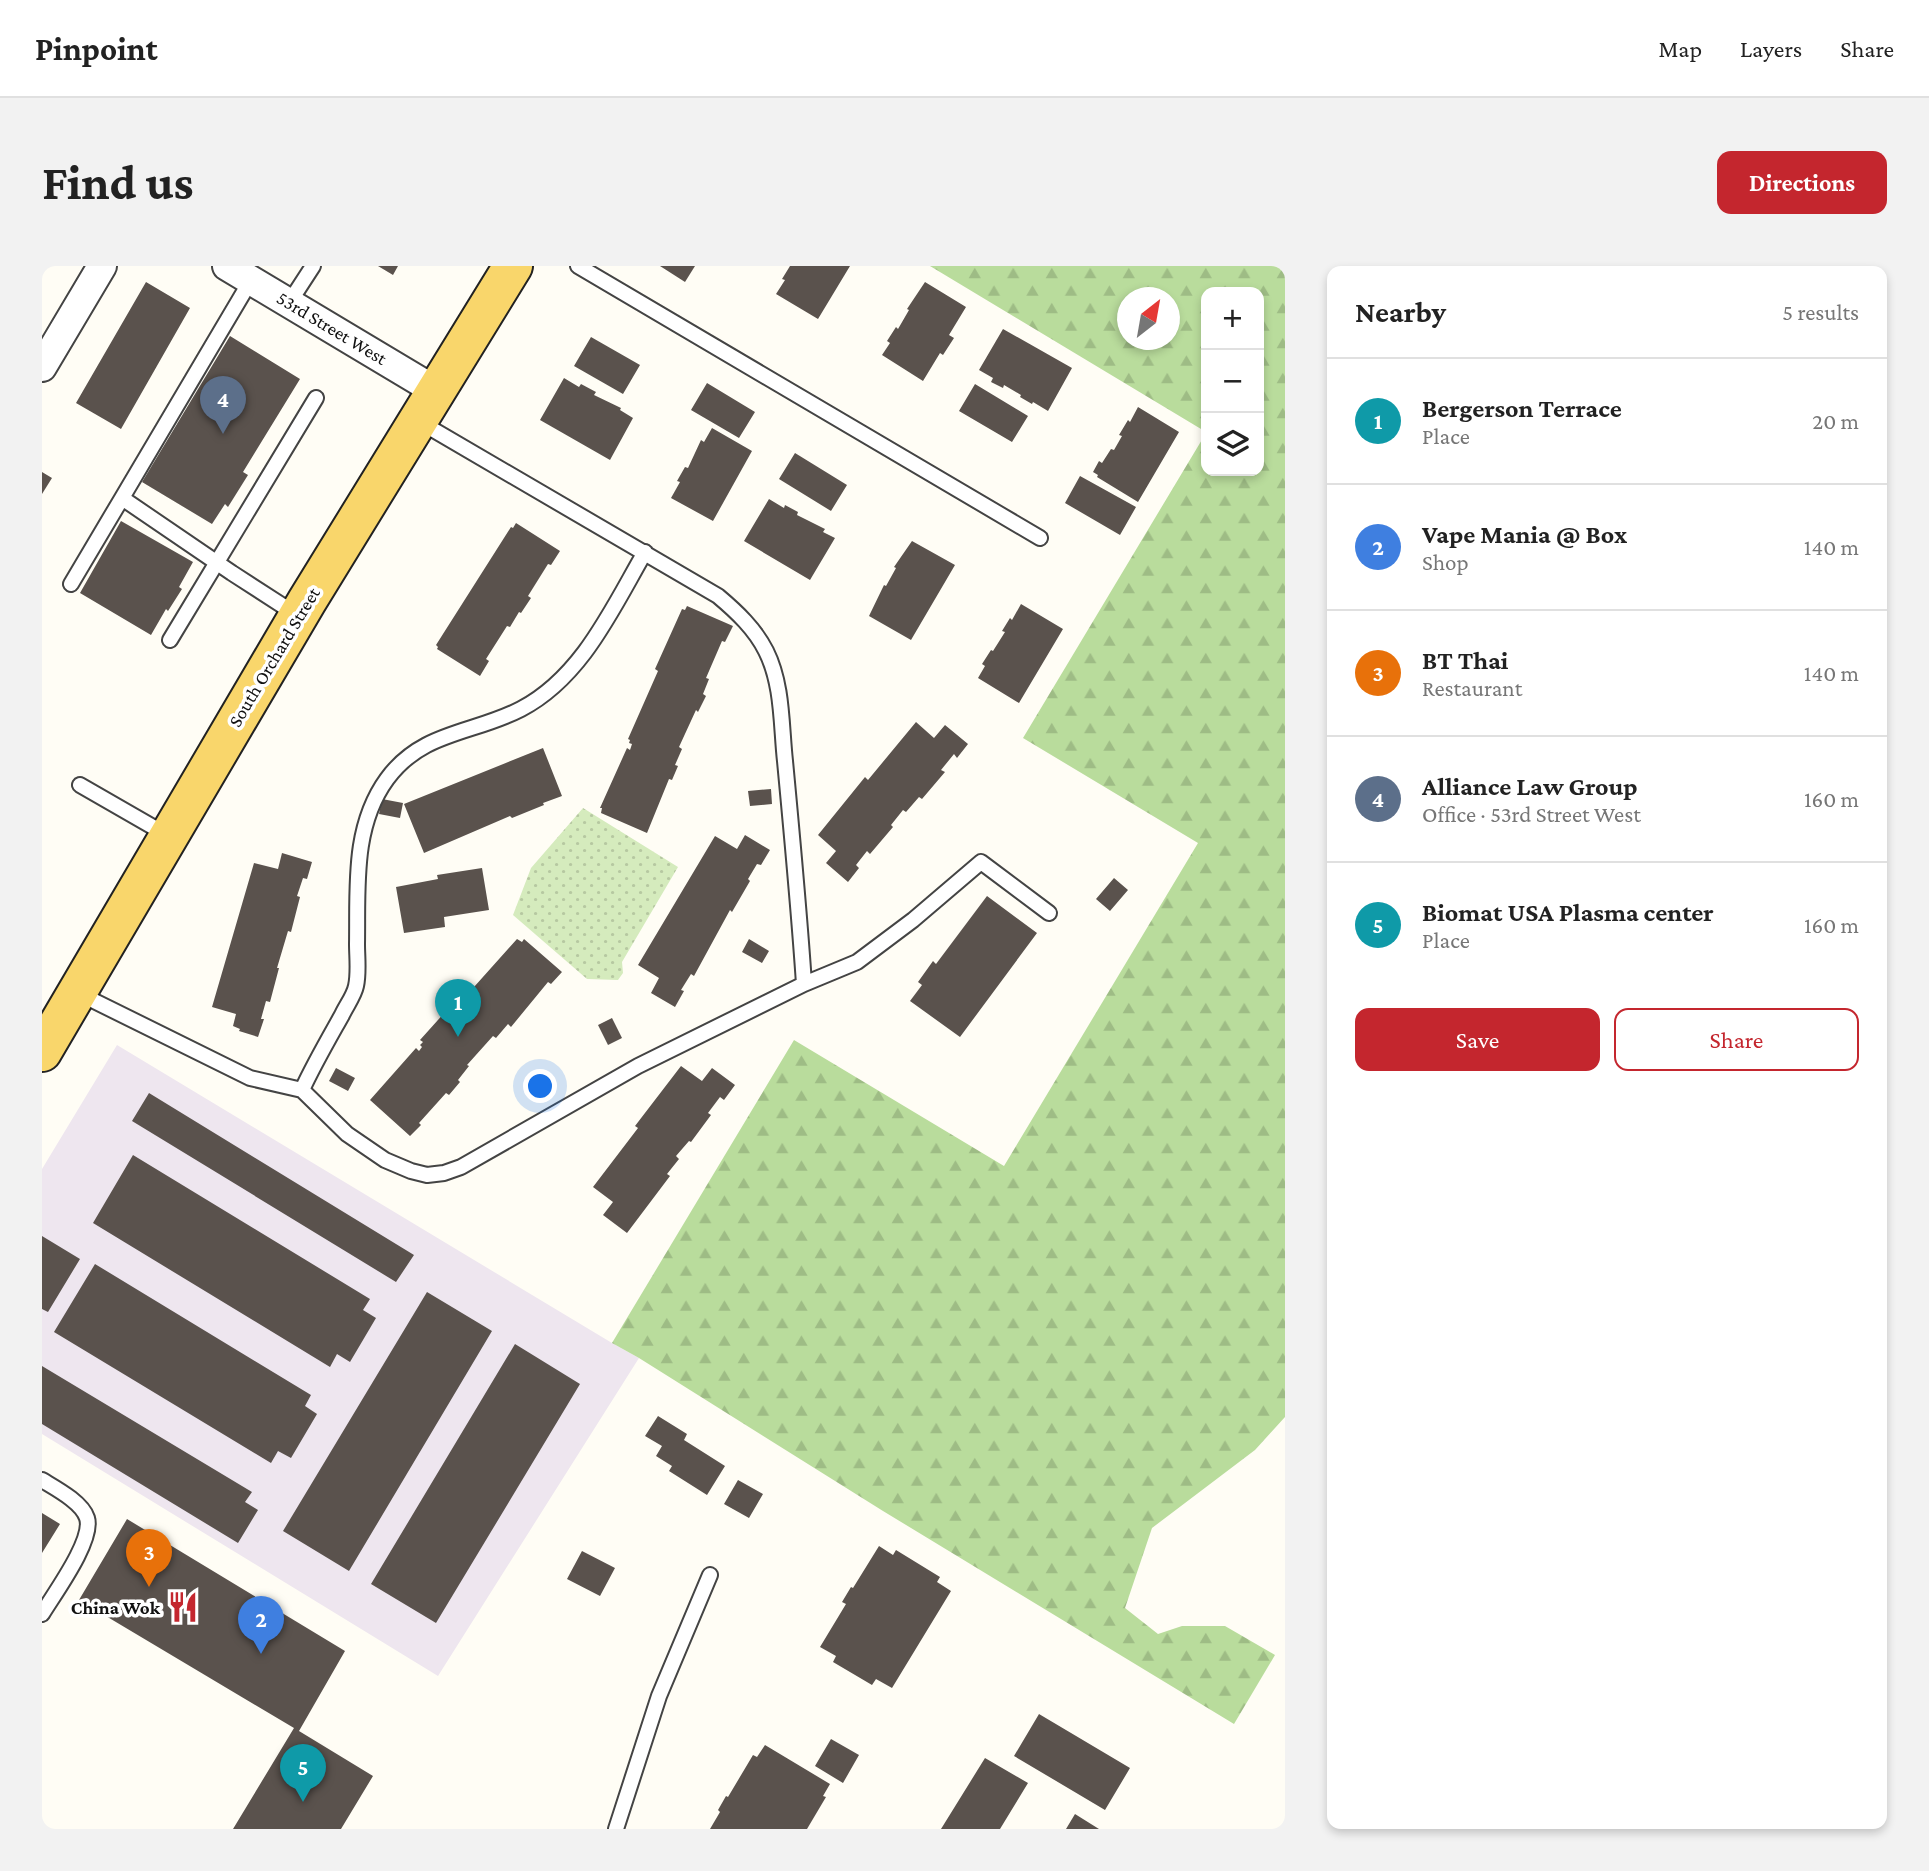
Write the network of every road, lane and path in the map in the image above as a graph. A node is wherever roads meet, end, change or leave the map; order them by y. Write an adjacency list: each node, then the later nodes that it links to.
1 (102, 266): 7 (street)
2 (313, 266): 6 (lane)
3 (513, 266): 9 (main road, South Orchard Street)
4 (578, 266): 11 (lane)
5 (239, 273): 6 (street, 53rd Street West); 10 (lane)
6 (289, 303): 9 (street, 53rd Street West)
7 (42, 366)
8 (316, 398): 13 (lane)
9 (427, 405): 12 (lane); 15 (main road, South Orchard Street)
10 (122, 498): 13 (lane); 14 (lane)
11 (1040, 538)
12 (645, 552): 20 (lane); 23 (lane)
13 (216, 563): 15 (lane); 16 (lane)
14 (71, 584)
15 (298, 616): 18 (main road, South Orchard Street)
16 (170, 640)
17 (80, 785): 18 (lane)
18 (169, 836): 21 (main road, South Orchard Street)
19 (1049, 913): 20 (lane)
20 (804, 984): 23 (lane)
21 (76, 993): 22 (main road, South Orchard Street); 23 (lane)
22 (46, 1035)
23 (302, 1090)
24 (42, 1480): 26 (lane)
25 (710, 1575): 27 (lane)
26 (42, 1614)
27 (616, 1829)

